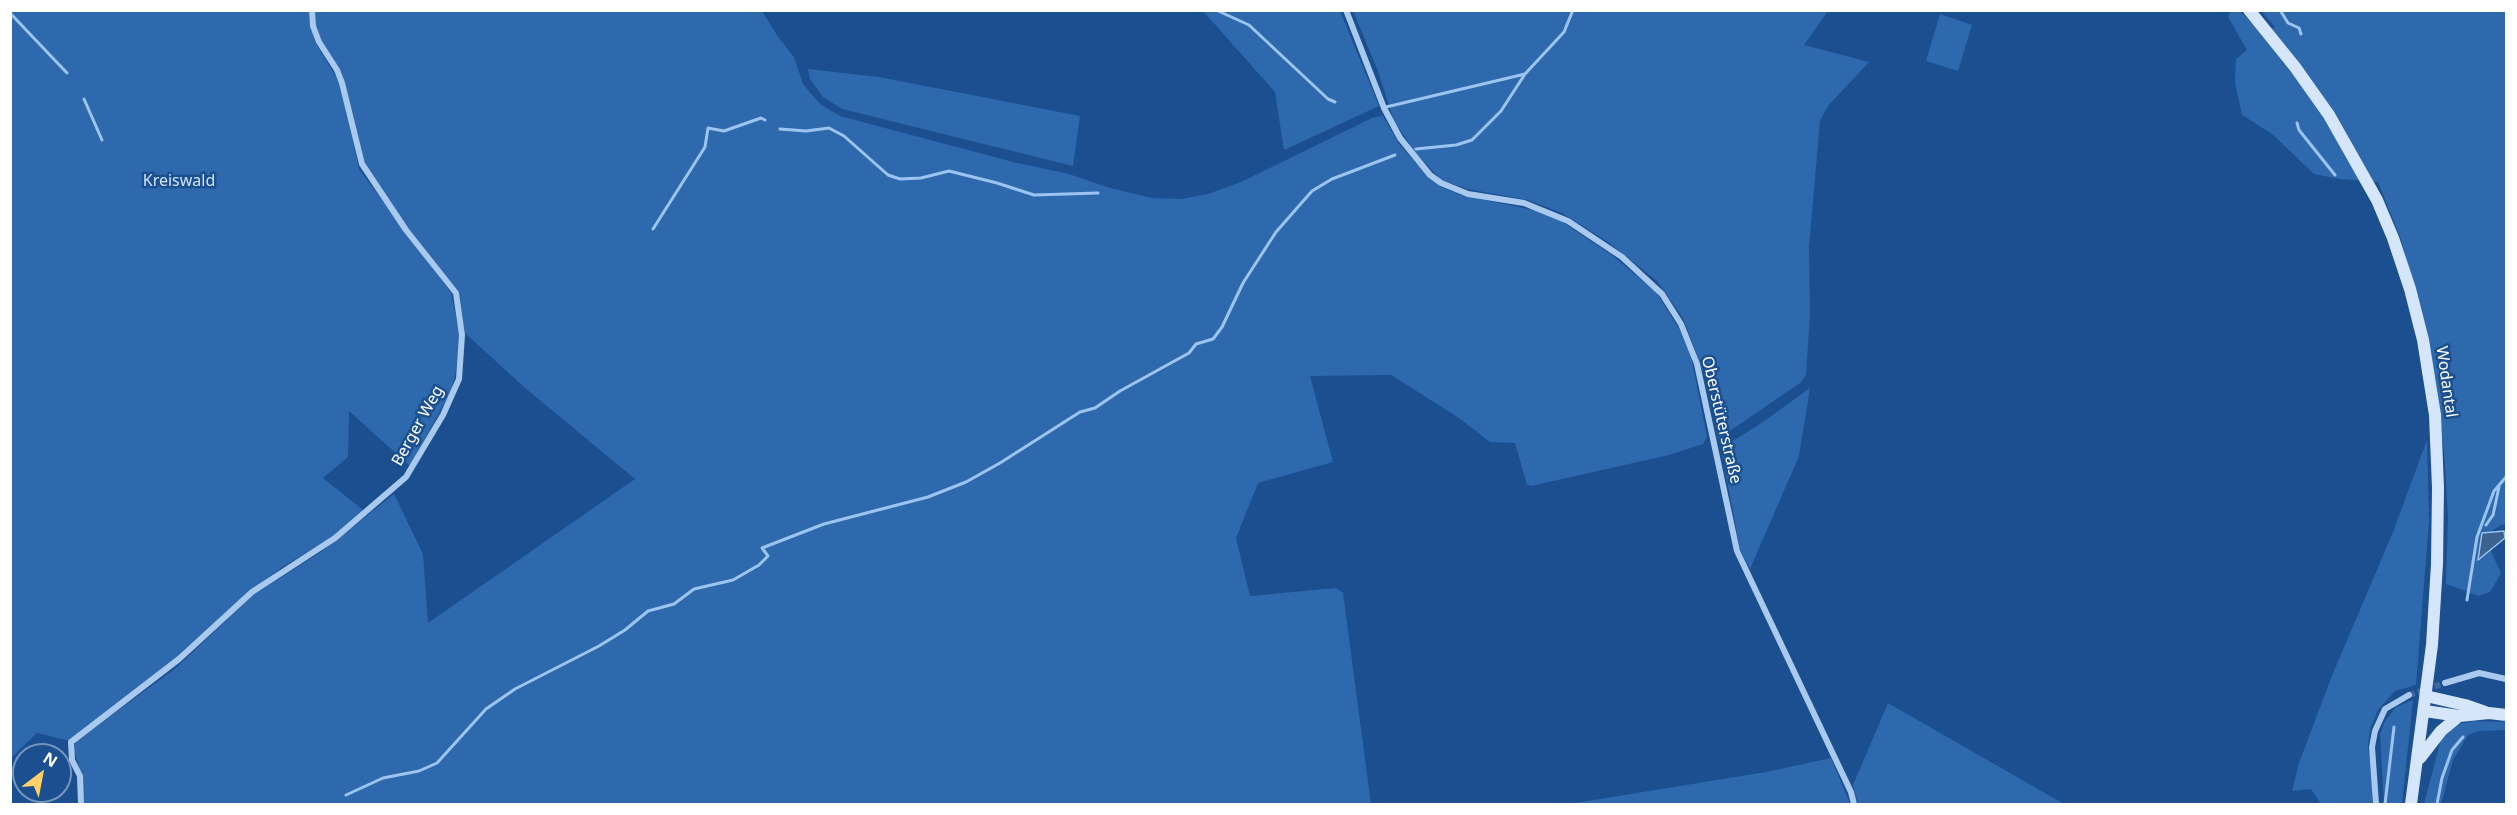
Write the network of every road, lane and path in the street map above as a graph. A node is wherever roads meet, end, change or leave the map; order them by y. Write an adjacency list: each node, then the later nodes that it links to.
1 (312, 10): 13 (street, Berger Weg)
2 (1346, 10): 14 (street, Oberstüterstraße)
3 (2249, 10): 7 (main road, Wodantal)
4 (2506, 679): 5 (street)
5 (2445, 683)
6 (2409, 695): 15 (street)
7 (2426, 696): 8 (main road, Wodantal); 9 (main road)
8 (2425, 711): 11 (main road); 12 (main road, Wodantal)
9 (2489, 713): 10 (main road); 11 (main road)
10 (2506, 715)
11 (2459, 716): 12 (main road)
12 (2418, 761): 16 (main road, Wodantal)
13 (81, 804)
14 (1854, 804)
15 (2376, 804)
16 (2411, 804)

